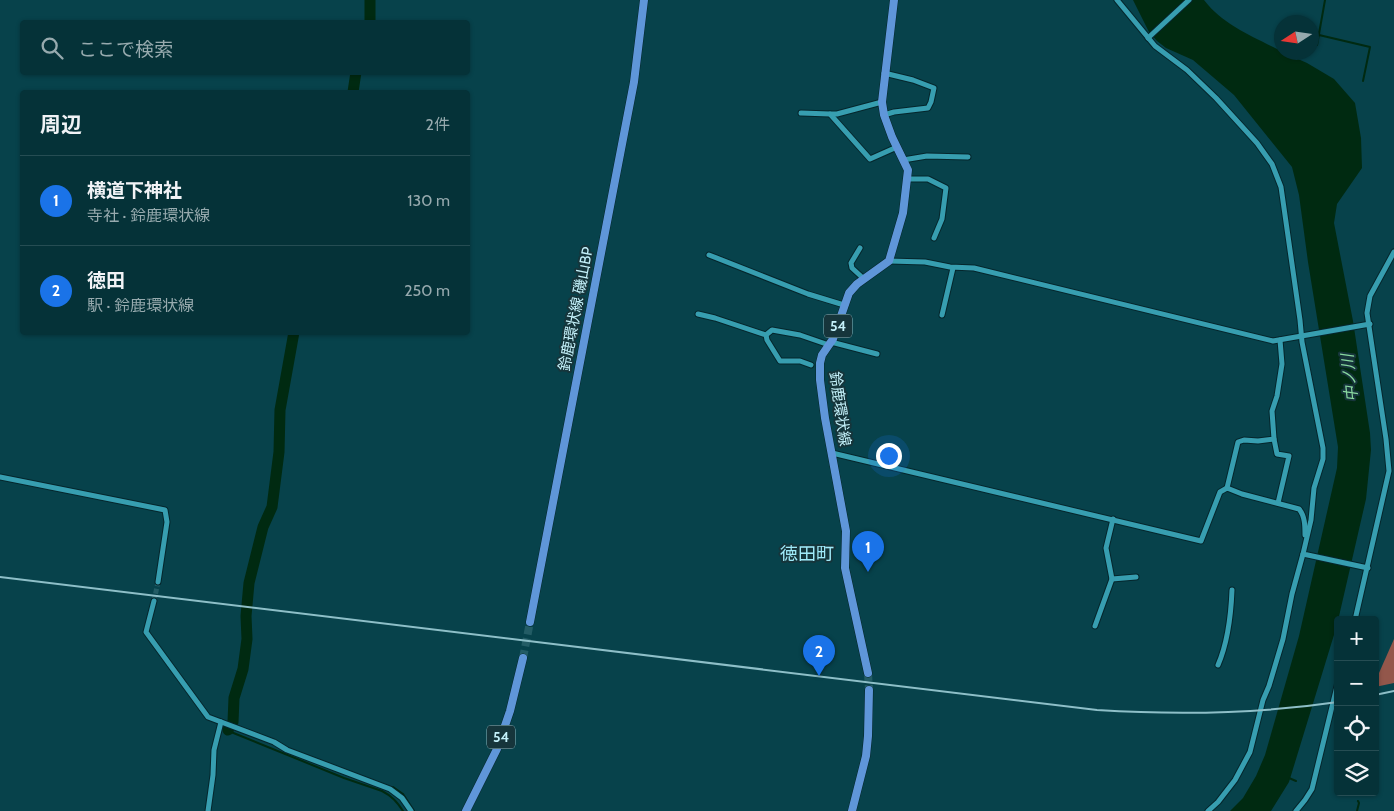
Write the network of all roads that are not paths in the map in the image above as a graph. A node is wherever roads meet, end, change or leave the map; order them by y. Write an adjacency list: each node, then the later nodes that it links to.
1 (644, 0): 47 (main road, 鈴鹿環状線 磯山BP)
2 (894, 0): 6 (main road)
3 (1117, 0): 5 (street)
4 (1189, 0): 5 (street)
5 (1148, 38): 27 (street)
6 (884, 73): 7 (main road); 10 (street)
7 (882, 102): 9 (street); 10 (main road)
8 (801, 113): 9 (street)
9 (830, 114): 11 (street)
10 (884, 116): 11 (main road)
11 (897, 147): 13 (main road)
12 (968, 157): 13 (street)
13 (903, 160): 14 (main road)
14 (907, 179): 15 (street); 19 (main road)
15 (934, 238)
16 (860, 248): 21 (street)
17 (1394, 252): 25 (street)
18 (708, 255): 22 (street)
19 (889, 261): 20 (street); 21 (main road, 鈴鹿環状線 / 54)
20 (953, 268): 24 (street); 28 (street)
21 (864, 279): 22 (main road, 鈴鹿環状線 / 54)
22 (844, 304): 29 (main road, 鈴鹿環状線 / 54)
23 (698, 314): 26 (street)
24 (942, 315)
25 (1370, 324): 27 (street); 40 (street)
26 (766, 335): 29 (street); 31 (street)
27 (1303, 336): 28 (street); 38 (street)
28 (1280, 340): 32 (street)
29 (830, 344): 30 (street); 33 (main road, 鈴鹿環状線 / 54)
30 (878, 354)
31 (811, 364)
32 (1274, 439): 35 (street); 36 (street)
33 (832, 453): 37 (street); 51 (main road, 鈴鹿環状線 / 54)
34 (0, 477): 43 (street)
35 (1227, 488): 36 (street); 37 (street)
36 (1278, 503): 38 (street)
37 (1113, 519): 42 (street)
38 (1306, 540): 39 (street)
39 (1304, 554): 40 (street); 59 (street)
40 (1368, 568): 46 (street)
41 (1136, 577): 42 (street)
42 (1112, 579): 48 (street)
43 (158, 582)
44 (1232, 590): 50 (street)
45 (154, 600): 54 (street)
46 (1357, 616)
47 (530, 622)
48 (1095, 626)
49 (523, 658): 57 (main road, 54)
50 (1218, 665)
51 (868, 673)
52 (868, 690): 58 (main road)
53 (1334, 698): 60 (street)
54 (222, 722): 55 (street); 56 (street)
55 (208, 811)
56 (411, 811)
57 (466, 811)
58 (852, 811)
59 (1208, 811)
60 (1296, 811)

